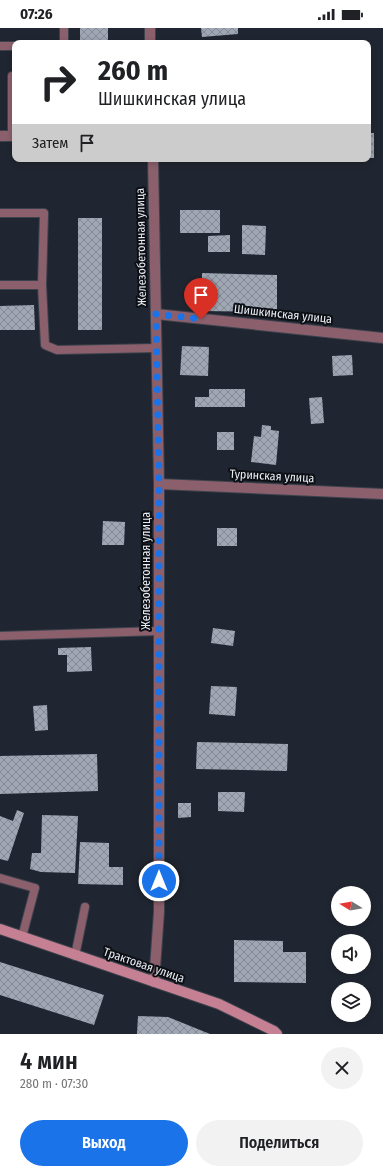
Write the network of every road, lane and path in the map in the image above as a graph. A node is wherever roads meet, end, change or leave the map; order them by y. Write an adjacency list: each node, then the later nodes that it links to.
1 (64, 28): 3 (lane)
2 (150, 28): 4 (street)
3 (64, 40)
4 (150, 40)
5 (0, 46): 6 (lane)
6 (12, 46)
7 (0, 136): 8 (street)
8 (12, 136)
9 (153, 162): 13 (street, Железобетонная улица)
10 (0, 213): 12 (lane)
11 (0, 284): 12 (lane)
12 (42, 285): 15 (lane)
13 (156, 314): 14 (street, Шишкинская улица); 15 (street, Железобетонная улица)
14 (383, 338)
15 (156, 348): 16 (street, Железобетонная улица)
16 (159, 484): 17 (street, Туринская улица); 18 (street, Железобетонная улица)
17 (383, 494)
18 (159, 631): 19 (lane); 25 (street, Железобетонная улица)
19 (0, 636)
20 (0, 878): 23 (lane)
21 (85, 906): 24 (lane)
22 (0, 929): 23 (main road, Трактовая улица)
23 (22, 937): 24 (main road, Трактовая улица)
24 (75, 956): 25 (main road, Трактовая улица)
25 (154, 982): 26 (main road, Трактовая улица)
26 (277, 1034)

